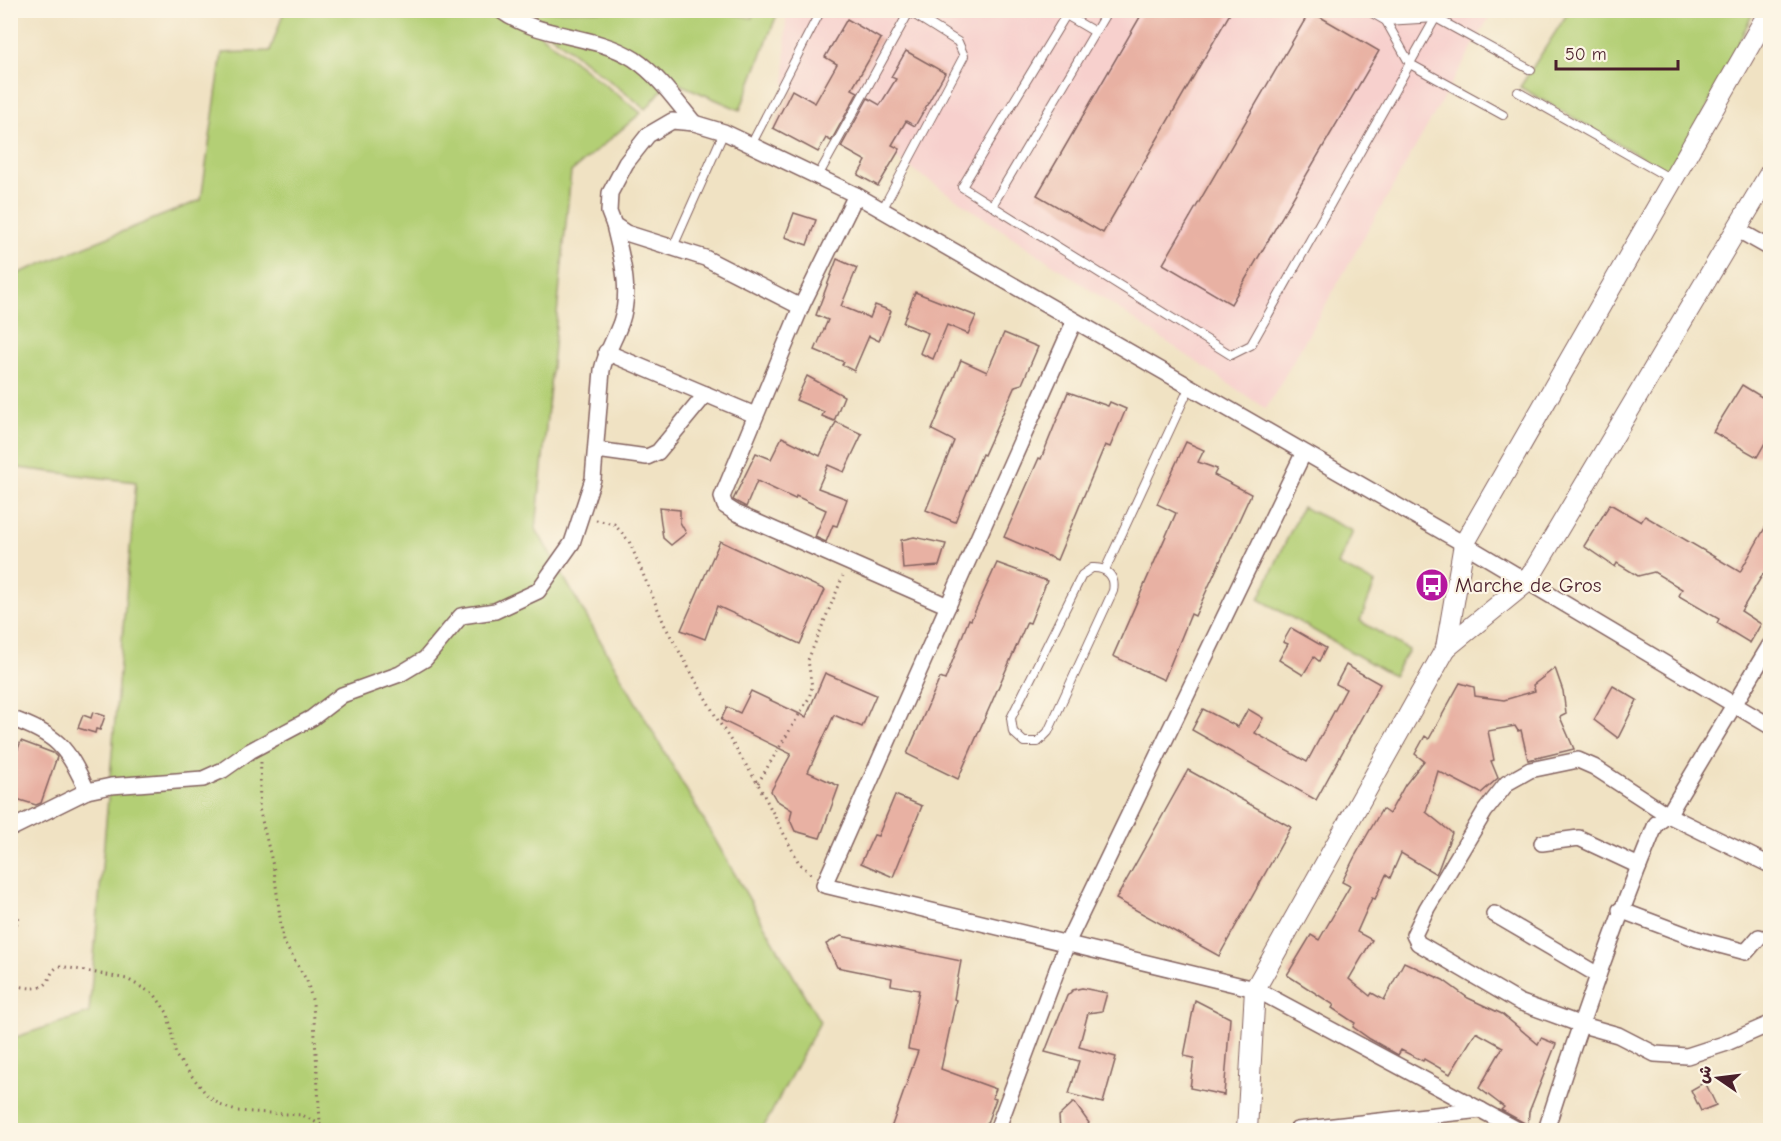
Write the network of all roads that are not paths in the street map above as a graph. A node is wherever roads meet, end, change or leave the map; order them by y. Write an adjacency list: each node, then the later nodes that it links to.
1 (500, 10): 14 (street)
2 (821, 10): 16 (lane)
3 (1108, 10): 9 (lane)
4 (1367, 10): 8 (lane)
5 (1770, 10): 19 (street)
6 (908, 11): 18 (lane); 22 (lane)
7 (1438, 14): 8 (lane); 10 (lane); 11 (lane)
8 (1386, 21): 10 (lane)
9 (1095, 32): 21 (lane); 21 (lane)
10 (1410, 64): 13 (lane); 21 (lane)
11 (1531, 70)
12 (1518, 92): 19 (lane)
13 (1503, 115)
14 (694, 123): 15 (street); 23 (street)
15 (724, 132): 16 (street); 25 (lane)
16 (751, 145): 18 (street)
17 (1770, 173): 24 (street)
18 (818, 176): 20 (street)
19 (1673, 181): 35 (street)
20 (856, 195): 22 (street); 27 (street)
21 (992, 206)
22 (882, 210): 28 (street)
23 (614, 225): 25 (street); 29 (street)
24 (1738, 230): 26 (street); 37 (street)
25 (673, 247): 27 (street)
26 (1770, 248)
27 (801, 307): 32 (street)
28 (1074, 322): 30 (street); 38 (street)
29 (606, 352): 31 (street); 33 (street)
30 (1190, 386): 34 (street); 36 (lane)
31 (706, 394): 32 (street); 33 (street)
32 (755, 416): 38 (street)
33 (597, 450): 44 (street)
34 (1304, 454): 35 (street); 53 (street)
35 (1464, 544): 37 (street); 40 (street)
36 (1104, 570): 36 (lane)
37 (1527, 582): 40 (street); 41 (street)
38 (948, 606): 53 (street)
39 (1770, 645): 41 (street)
40 (1446, 648): 55 (street)
41 (1735, 703): 43 (street); 45 (street)
42 (10, 718): 44 (street)
43 (1770, 726)
44 (87, 791): 46 (street)
45 (1668, 815): 48 (street); 49 (street); 56 (street)
46 (10, 829)
47 (1542, 843): 49 (street)
48 (1770, 865)
49 (1639, 866): 50 (street)
50 (1620, 910): 52 (street); 54 (street)
51 (1494, 914): 54 (street)
52 (1759, 937)
53 (1067, 943): 55 (street); 59 (street)
54 (1598, 975): 56 (street)
55 (1255, 989): 58 (street); 60 (street)
56 (1580, 1024): 57 (street); 63 (street)
57 (1770, 1024)
58 (1481, 1110): 61 (street); 62 (street)
59 (997, 1131)
60 (1247, 1131)
61 (1297, 1131)
62 (1518, 1131)
63 (1546, 1131)

